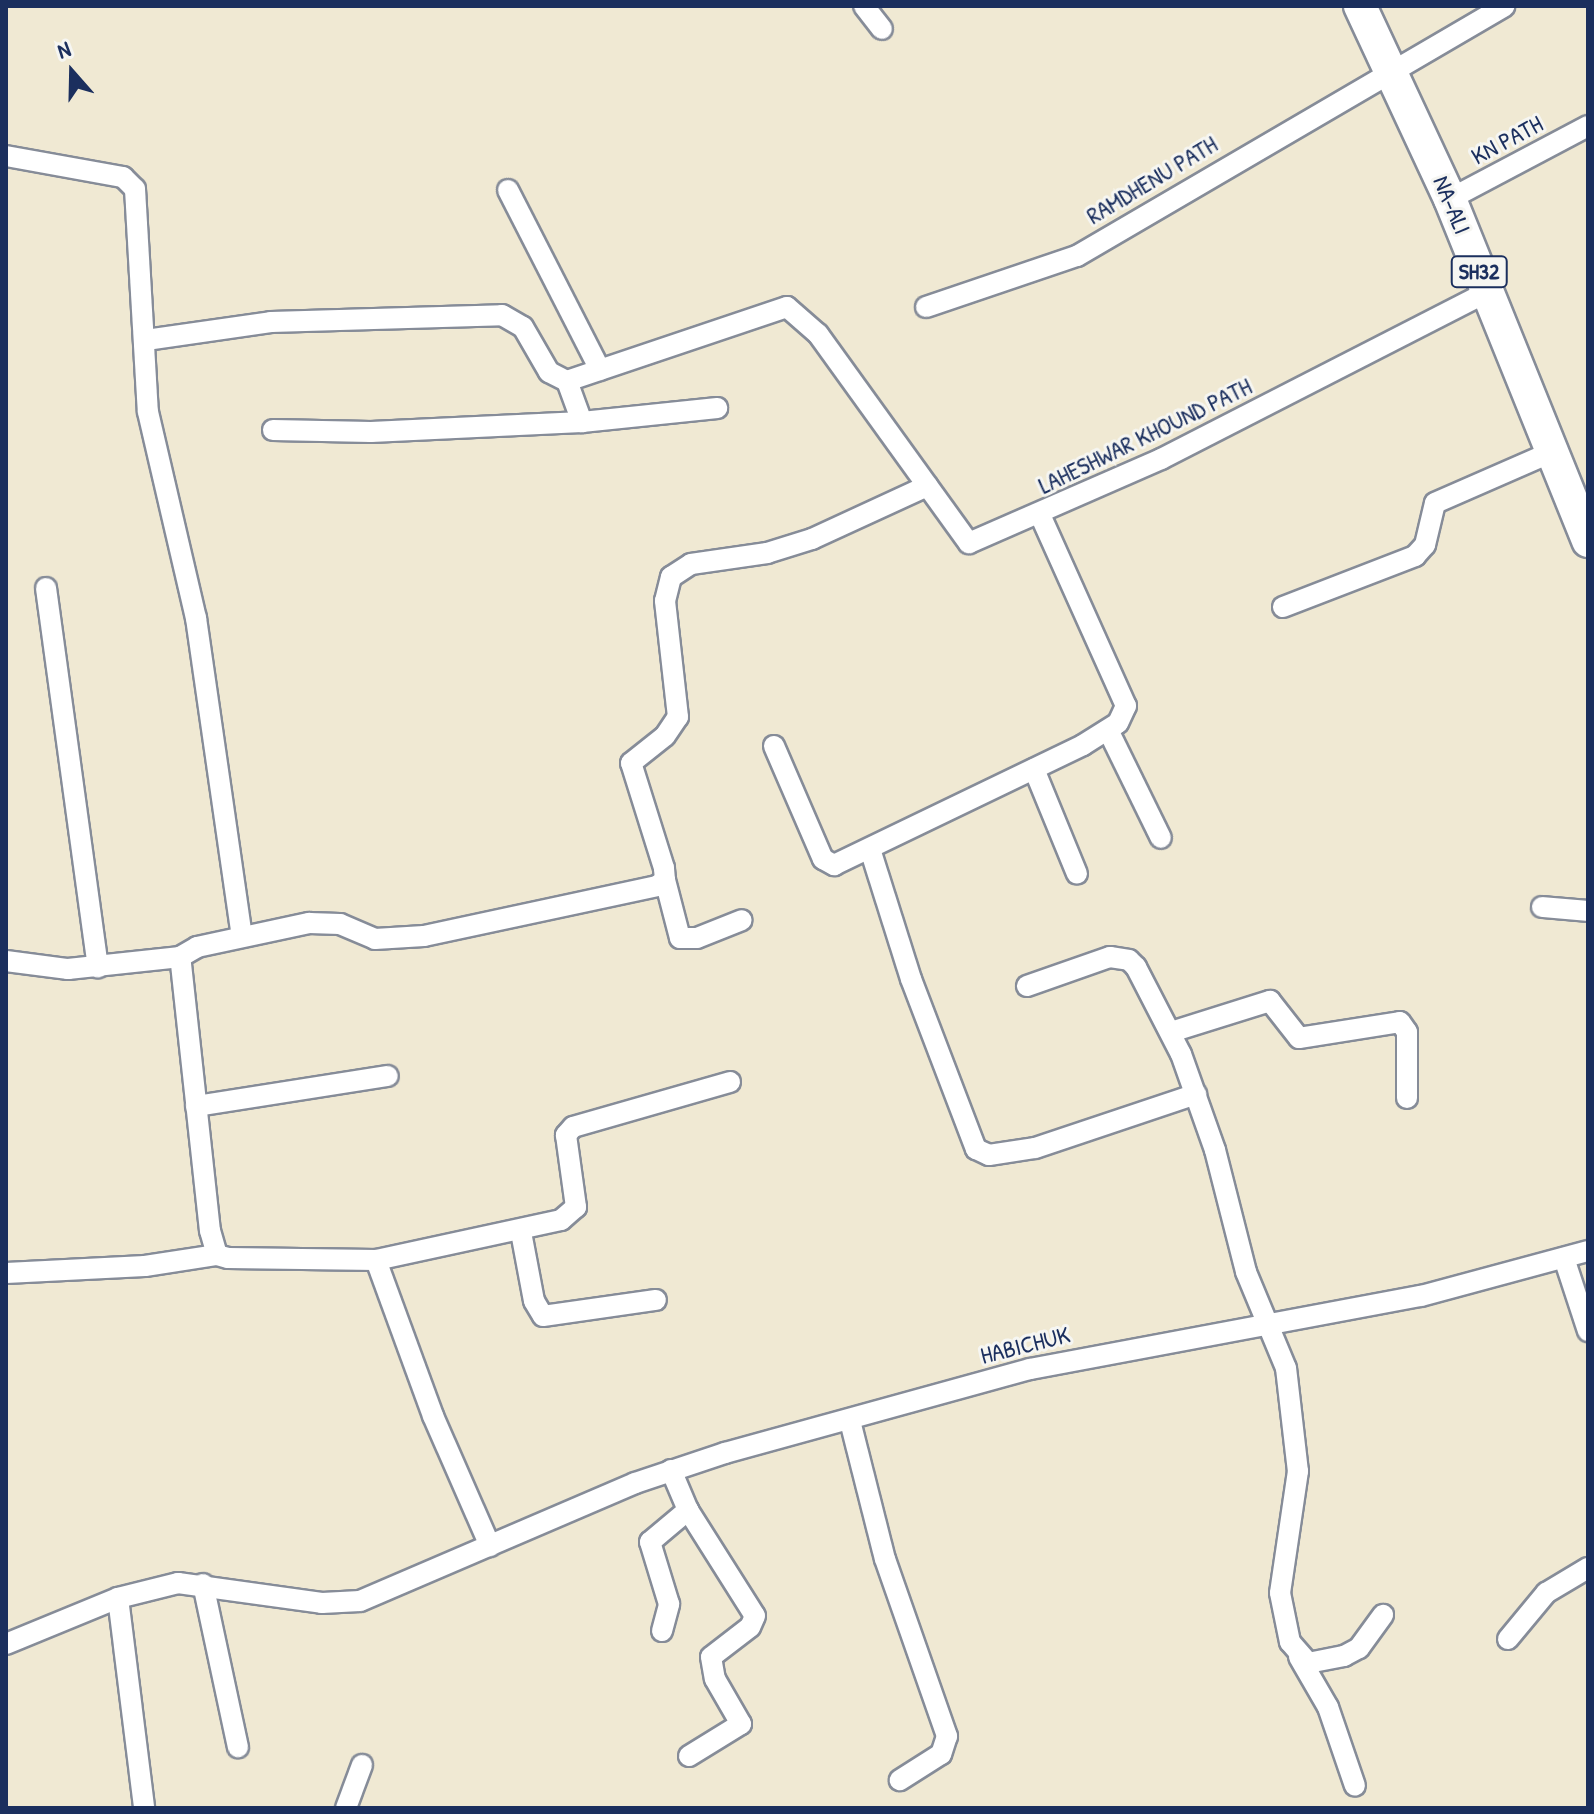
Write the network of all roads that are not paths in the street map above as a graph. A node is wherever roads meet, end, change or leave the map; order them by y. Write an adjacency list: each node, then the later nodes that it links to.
1 (864, 6): 4 (street)
2 (1360, 6): 5 (main road, NA-ALI / SH32)
3 (1504, 6): 5 (street, RAMDHENU PATH)
4 (882, 29)
5 (1392, 69): 9 (main road, NA-ALI / SH32); 11 (street, RAMDHENU PATH)
6 (1588, 126): 9 (street, KN PATH)
7 (6, 156): 12 (street)
8 (508, 190): 13 (street)
9 (1450, 199): 10 (main road, NA-ALI / SH32)
10 (1487, 292): 18 (main road, NA-ALI / SH32); 20 (street, LAHESHWAR KHOUND PATH)
11 (926, 307)
12 (146, 340): 14 (street); 34 (street)
13 (600, 370): 14 (street); 19 (street)
14 (567, 381): 16 (street)
15 (717, 408): 16 (street)
16 (582, 422): 17 (street)
17 (273, 430)
18 (1552, 452): 21 (main road, NA-ALI / SH32); 23 (street)
19 (927, 486): 20 (street); 30 (street)
20 (1040, 515): 24 (street, LAHESHWAR KHOUND PATH)
21 (1588, 541)
22 (46, 588): 37 (street)
23 (1283, 607)
24 (1108, 730): 26 (street); 27 (street)
25 (774, 746): 28 (street)
26 (1034, 769): 28 (street); 29 (street)
27 (1161, 838)
28 (870, 849): 42 (street)
29 (1077, 874)
30 (665, 880): 33 (street); 34 (street)
31 (1542, 907): 32 (street)
32 (1588, 911)
33 (742, 920)
34 (242, 936): 35 (street)
35 (180, 957): 37 (street); 44 (street)
36 (6, 961): 37 (street)
37 (98, 967)
38 (1027, 986): 39 (street)
39 (1171, 1032): 42 (street); 43 (street)
40 (388, 1076): 44 (street)
41 (730, 1082): 45 (street)
42 (1196, 1094): 52 (street)
43 (1407, 1098)
44 (196, 1106): 47 (street)
45 (521, 1232): 49 (street); 51 (street)
46 (1588, 1251): 48 (street, HABICHUK)
47 (217, 1255): 49 (street); 50 (street)
48 (1564, 1258): 52 (street, HABICHUK); 53 (street)
49 (376, 1260): 57 (street)
50 (6, 1273)
51 (656, 1300)
52 (1267, 1321): 54 (street, HABICHUK); 65 (street)
53 (1588, 1331)
54 (850, 1421): 55 (street, HABICHUK); 69 (street)
55 (671, 1470): 56 (street); 57 (street, HABICHUK)
56 (688, 1510): 62 (street); 67 (street)
57 (490, 1546): 59 (street, HABICHUK)
58 (1588, 1568): 63 (street)
59 (203, 1584): 60 (street, HABICHUK); 66 (street)
60 (118, 1598): 64 (street, HABICHUK); 71 (street)
61 (1383, 1615): 65 (street)
62 (662, 1631)
63 (1508, 1639)
64 (6, 1644)
65 (1299, 1657): 70 (street)
66 (238, 1747)
67 (689, 1756)
68 (362, 1765): 72 (street)
69 (900, 1780)
70 (1355, 1786)
71 (144, 1808)
72 (346, 1808)

